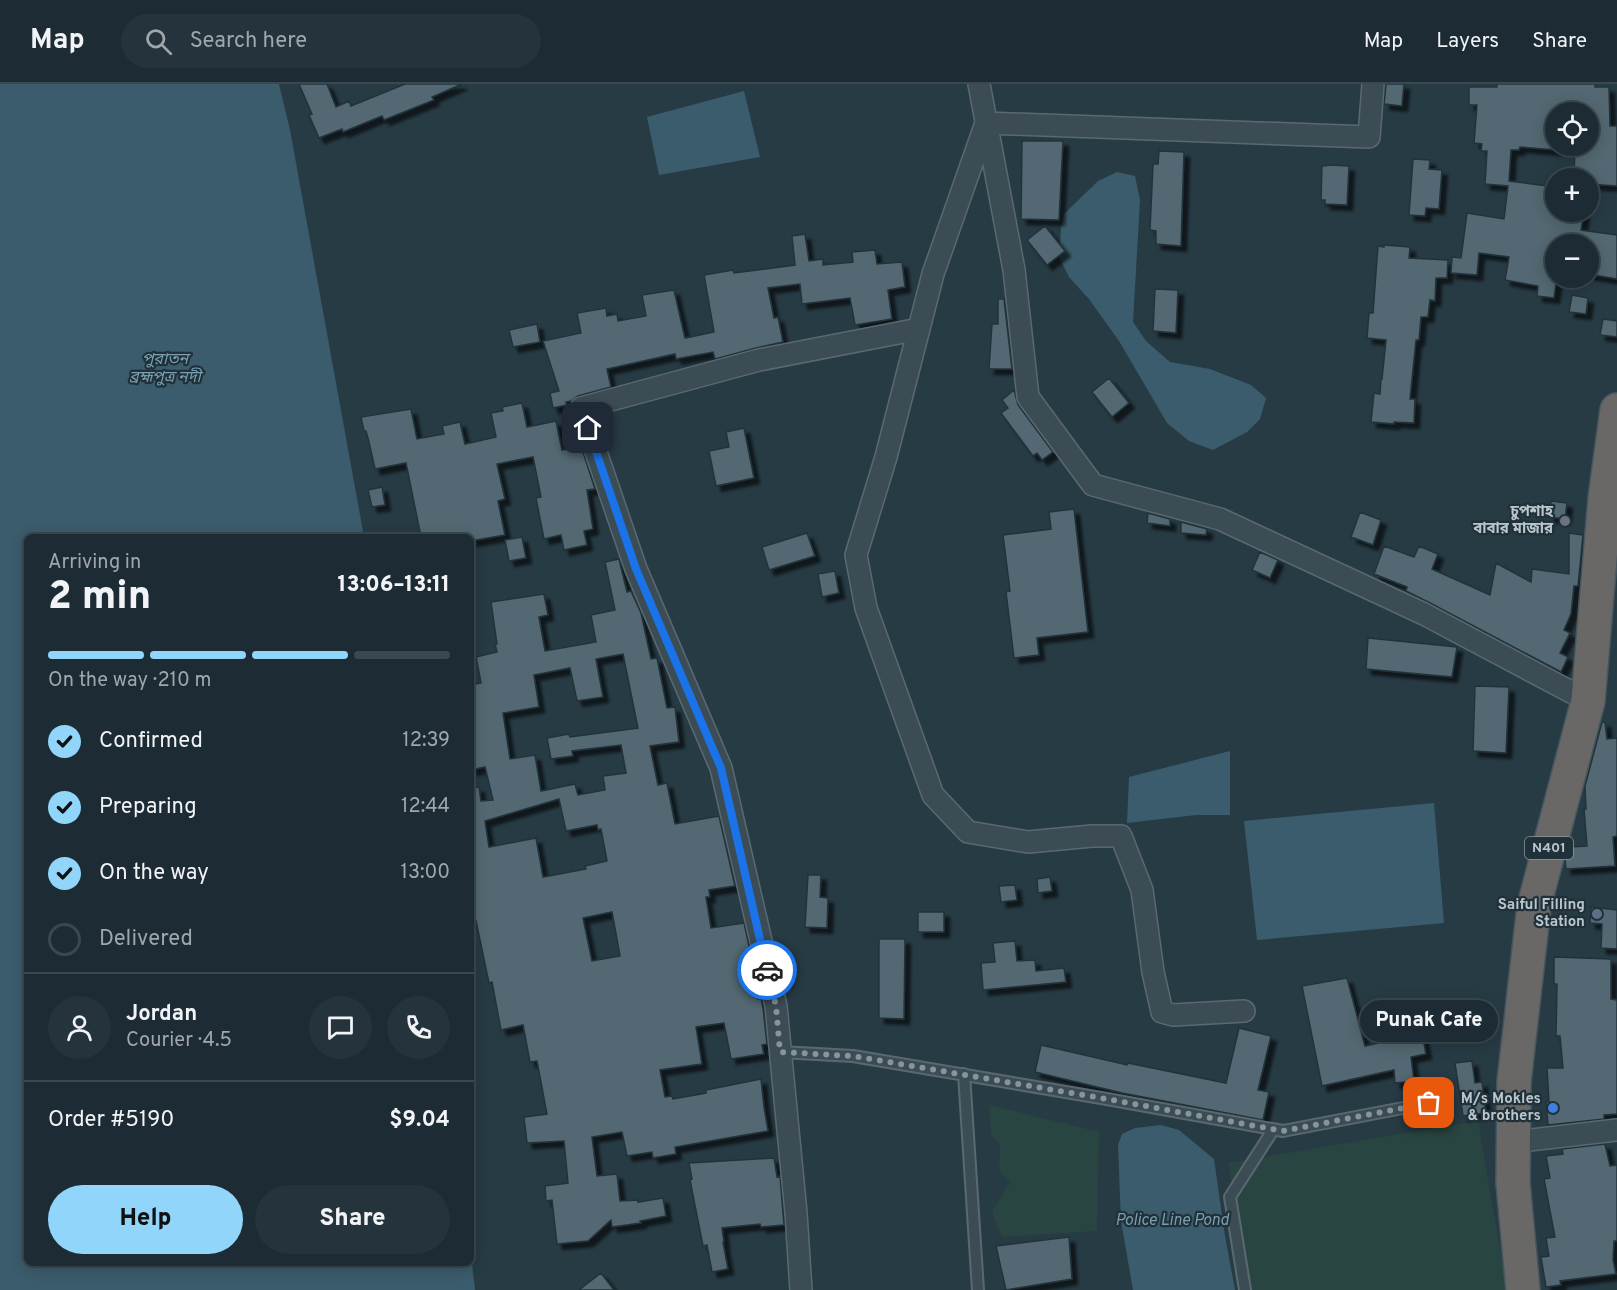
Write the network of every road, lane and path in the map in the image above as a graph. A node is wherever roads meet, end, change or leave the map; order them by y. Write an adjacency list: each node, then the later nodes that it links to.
1 (979, 84): 3 (street)
2 (1373, 84): 3 (street)
3 (986, 123): 4 (street); 6 (street)
4 (919, 329): 7 (street); 8 (street)
5 (1617, 410): 6 (highway, N401)
6 (1588, 701): 13 (highway, N401)
7 (1244, 1011)
8 (780, 1052): 9 (lane); 14 (street)
9 (964, 1074): 11 (lane); 15 (lane)
10 (1429, 1103): 11 (lane)
11 (1273, 1130): 16 (lane)
12 (1617, 1130): 13 (street)
13 (1514, 1143): 17 (highway, N401)
14 (801, 1290)
15 (978, 1290)
16 (1245, 1290)
17 (1523, 1290)

